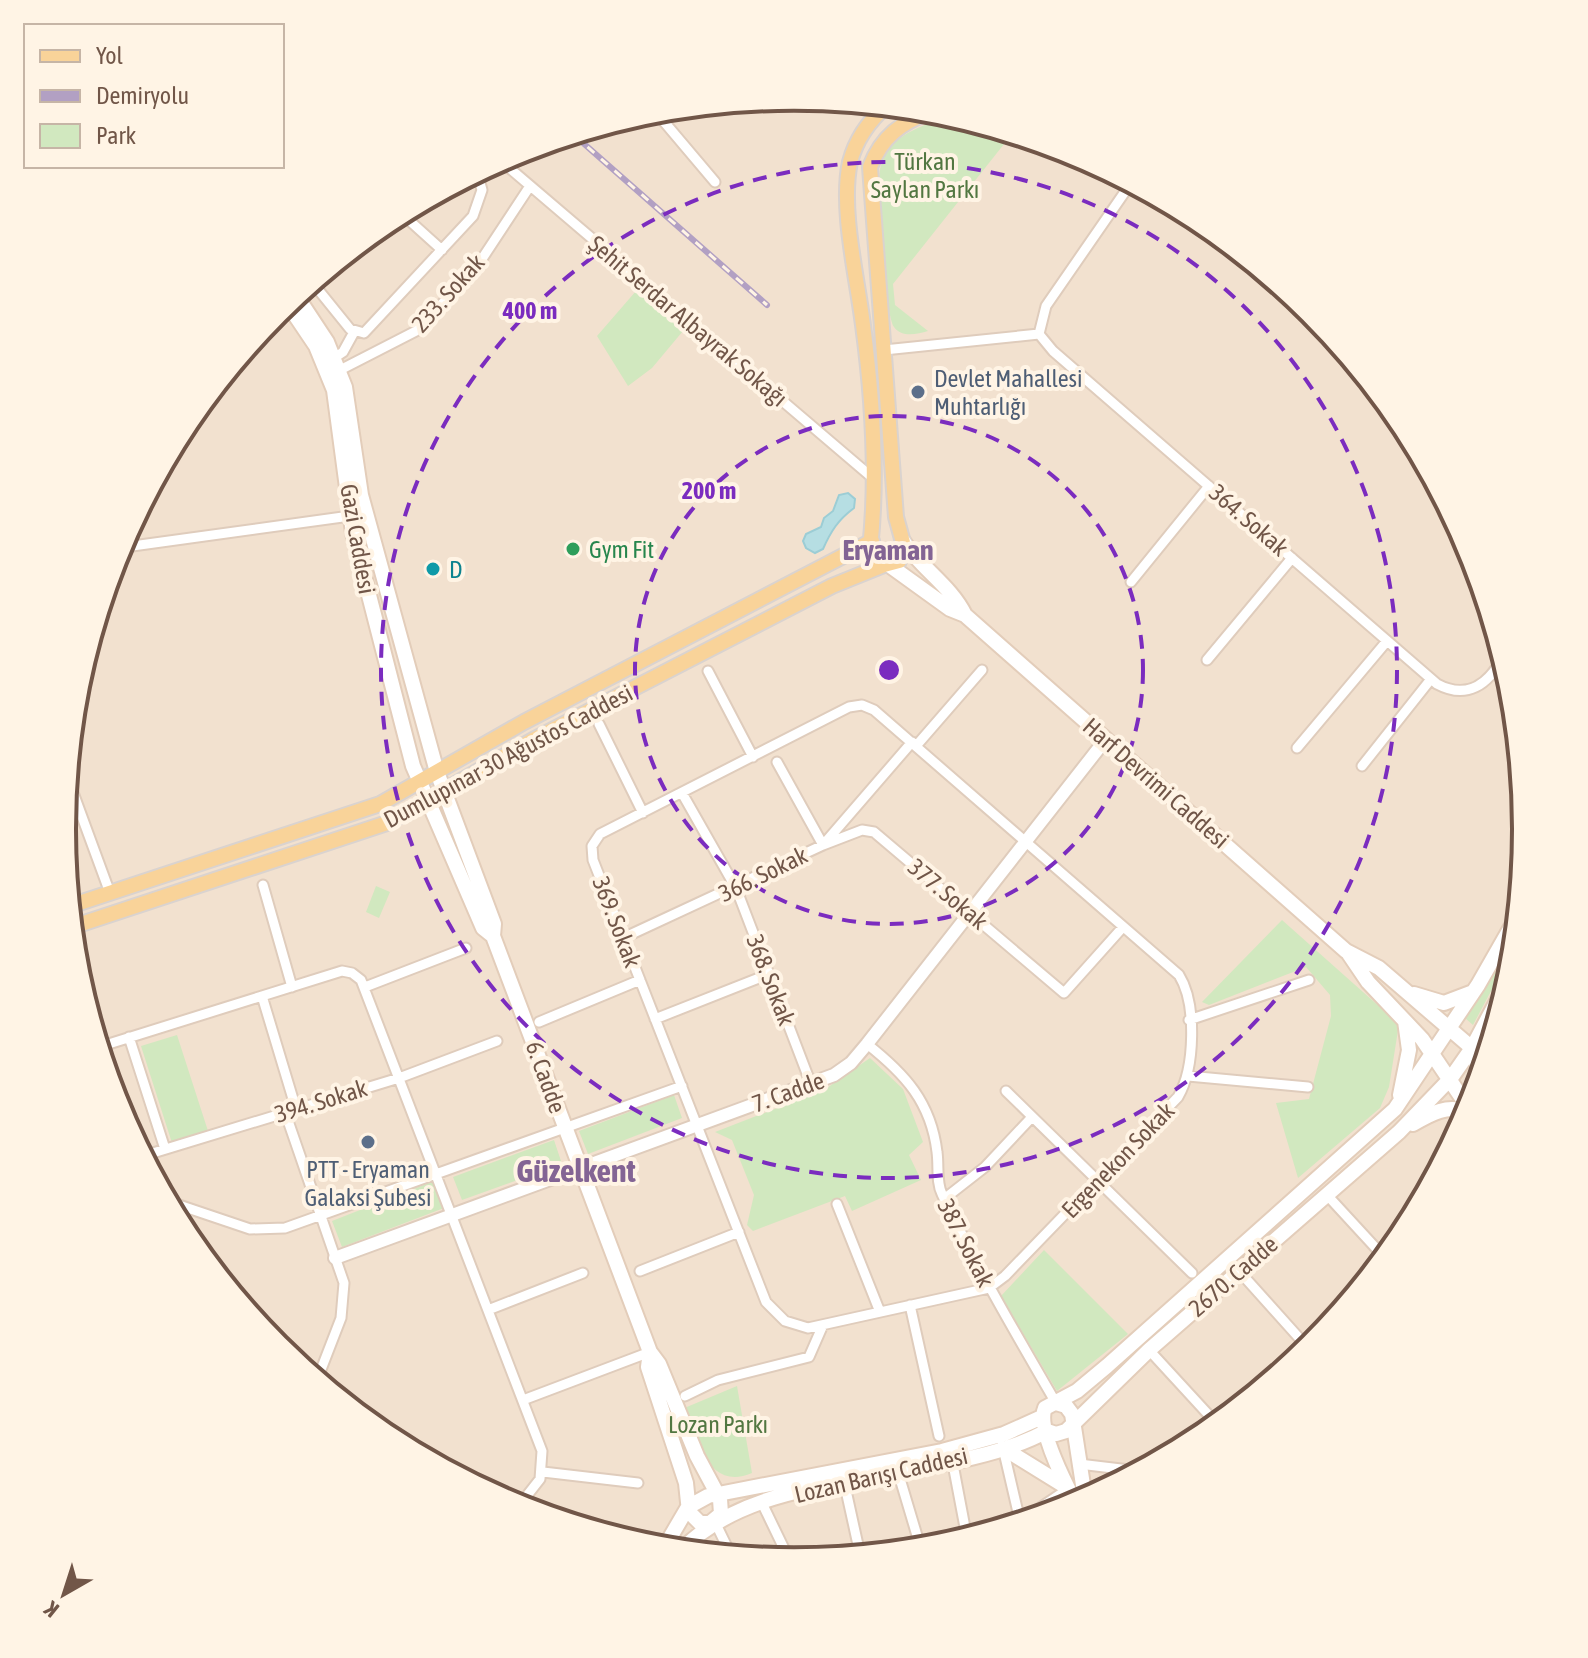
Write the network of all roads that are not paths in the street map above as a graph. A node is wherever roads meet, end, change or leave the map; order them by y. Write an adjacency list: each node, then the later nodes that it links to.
1 (875, 116): 17 (main road)
2 (912, 121): 16 (main road)
3 (665, 123): 5 (street)
4 (511, 170): 7 (street, Şehit Serdar Albayrak Sokağı)
5 (715, 182)
6 (480, 183): 10 (street)
7 (530, 186): 18 (street, 233. Sokak); 19 (street, Şehit Serdar Albayrak Sokağı)
8 (1125, 192): 15 (street)
9 (411, 222): 10 (street)
10 (442, 250): 14 (street)
11 (319, 291): 14 (street)
12 (302, 306): 18 (main road, Gazi Caddesi)
13 (295, 313): 18 (main road, Gazi Caddesi)
14 (354, 332): 18 (street)
15 (1039, 334): 16 (street); 20 (street, 364. Sokak)
16 (884, 350): 17 (main road); 22 (main road)
17 (867, 352): 19 (main road)
18 (332, 363): 21 (main road, Gazi Caddesi); 25 (main road, Gazi Caddesi)
19 (876, 481): 23 (main road)
20 (1209, 486): 27 (street, 364. Sokak); 29 (street)
21 (350, 516): 24 (street); 26 (main road, Gazi Caddesi)
22 (902, 539): 23 (main road); 28 (main road); 30 (main road, Harf Devrimi Caddesi)
23 (872, 540): 28 (main road); 44 (main road, Dumlupınar 30 Ağustos Caddesi)
24 (135, 546)
25 (375, 547): 26 (main road); 44 (main road, Gazi Caddesi)
26 (357, 552): 45 (main road, Gazi Caddesi)
27 (1292, 558): 31 (street, 364. Sokak); 32 (street)
28 (887, 565): 30 (main road, Harf Devrimi Caddesi); 46 (main road, Dumlupınar 30 Ağustos Caddesi)
29 (1131, 582)
30 (965, 615): 38 (main road, Harf Devrimi Caddesi)
31 (1387, 641): 36 (street, 364. Sokak); 40 (street)
32 (1207, 660)
33 (982, 670): 39 (street, 366. Sokak)
34 (708, 671): 41 (street)
35 (1494, 672): 36 (street, 364. Sokak)
36 (1431, 679): 43 (street)
37 (599, 724): 50 (street)
38 (1106, 739): 51 (street, 7. Cadde); 64 (main road, Harf Devrimi Caddesi)
39 (914, 744): 41 (street, 369. Sokak); 51 (street, 369. Sokak); 52 (street, 366. Sokak)
40 (1297, 748)
41 (753, 757): 47 (street, 369. Sokak)
42 (777, 762): 52 (street)
43 (1362, 766)
44 (437, 772): 45 (main road, Dumlupınar 30 Ağustos Caddesi); 46 (main road, 6. Cadde)
45 (418, 782): 48 (main road, 6. Cadde); 55 (main road, Dumlupınar 30 Ağustos Caddesi)
46 (446, 790): 48 (main road, Dumlupınar 30 Ağustos Caddesi); 60 (main road, 6. Cadde)
47 (682, 793): 50 (street, 369. Sokak); 54 (street, 368. Sokak)
48 (427, 800): 58 (main road, Dumlupınar 30 Ağustos Caddesi); 60 (main road, 6. Cadde)
49 (77, 803): 55 (street)
50 (643, 813): 61 (street, 369. Sokak)
51 (1026, 842): 57 (street, 7. Cadde); 59 (street, Ergenekon Sokak)
52 (823, 845): 54 (street, 366. Sokak); 57 (street, 377. Sokak)
53 (263, 885): 68 (street)
54 (736, 888): 61 (street, 366. Sokak); 65 (street, 368. Sokak)
55 (110, 893): 56 (main road, Dumlupınar 30 Ağustos Caddesi)
56 (80, 903)
57 (971, 913): 59 (street, 377. Sokak); 82 (street, 7. Cadde)
58 (82, 924)
59 (1123, 927): 75 (street, Ergenekon Sokak)
60 (493, 936): 100 (main road, 6. Cadde)
61 (623, 938): 66 (street, 369. Sokak)
62 (1503, 942): 71 (main road, 2670. Cadde)
63 (466, 948): 69 (street)
64 (1346, 951): 70 (main road, Harf Devrimi Caddesi); 73 (main road, Harf Devrimi Caddesi)
65 (769, 974): 74 (street); 89 (street, 368. Sokak)
66 (640, 980): 74 (street, 369. Sokak); 76 (street)
67 (1309, 980): 75 (street)
68 (292, 987): 69 (street); 72 (street)
69 (365, 987): 87 (street)
70 (1403, 989): 71 (main road); 78 (main road, Harf Devrimi Caddesi)
71 (1474, 992): 78 (main road, 2670. Cadde)
72 (262, 996): 79 (street); 95 (street)
73 (1404, 1017): 84 (main road, Harf Devrimi Caddesi); 96 (main road)
74 (655, 1019): 90 (street, 369. Sokak)
75 (1189, 1020): 86 (street, Ergenekon Sokak)
76 (539, 1022)
77 (1486, 1022): 83 (main road, 2670. Cadde)
78 (1449, 1029): 83 (main road, Harf Devrimi Caddesi); 84 (main road, 2670. Cadde)
79 (129, 1037): 81 (street); 102 (street)
80 (497, 1041): 87 (street, 394. Sokak)
81 (109, 1044)
82 (867, 1044): 89 (street, 7. Cadde); 108 (street, 387. Sokak)
83 (1472, 1048): 85 (main road); 88 (main road, 2670. Cadde)
84 (1432, 1053): 88 (main road, Harf Devrimi Caddesi); 96 (main road, 2670. Cadde)
85 (1475, 1058)
86 (1188, 1076): 91 (street); 106 (street, Ergenekon Sokak)
87 (399, 1078): 95 (street, 394. Sokak); 105 (street)
88 (1451, 1078): 93 (main road, Harf Devrimi Caddesi); 101 (main road, 2670. Cadde)
89 (811, 1084): 99 (street, 7. Cadde)
90 (682, 1086): 99 (street, 369. Sokak); 100 (street)
91 (1308, 1087)
92 (1006, 1091): 98 (street)
93 (1460, 1096)
94 (1455, 1108): 101 (main road)
95 (296, 1109): 97 (street, 394. Sokak)
96 (1395, 1109): 132 (main road, 2670. Cadde)
97 (285, 1112): 102 (street, 394. Sokak); 112 (street)
98 (1032, 1117): 106 (street); 108 (street)
99 (697, 1125): 104 (street, 7. Cadde); 113 (street, 369. Sokak)
100 (564, 1127): 104 (main road, 6. Cadde); 105 (street)
101 (1399, 1132): 107 (main road, 2670. Cadde)
102 (165, 1149): 103 (street, 394. Sokak)
103 (153, 1153)
104 (579, 1168): 111 (street, 7. Cadde); 128 (main road, 6. Cadde)
105 (436, 1173): 111 (street); 112 (street)
106 (1097, 1181): 119 (street); 120 (street, Ergenekon Sokak)
107 (1327, 1195): 114 (street); 117 (main road, 2670. Cadde)
108 (944, 1199): 120 (street, 387. Sokak)
109 (837, 1204): 123 (street)
110 (183, 1206): 112 (street)
111 (452, 1214): 115 (street, 7. Cadde); 122 (street)
112 (320, 1217): 115 (street)
113 (739, 1232): 116 (street); 125 (street, 369. Sokak)
114 (1376, 1249)
115 (335, 1258): 129 (street)
116 (640, 1271)
117 (1239, 1271): 126 (street); 127 (main road, 2670. Cadde)
118 (583, 1273): 122 (street)
119 (1192, 1273)
120 (989, 1288): 121 (street, Ergenekon Sokak); 132 (street, 387. Sokak)
121 (910, 1305): 123 (street, Ergenekon Sokak); 136 (street)
122 (488, 1310): 131 (street)
123 (880, 1312): 124 (street, Ergenekon Sokak)
124 (823, 1325): 125 (street, Ergenekon Sokak); 130 (street)
125 (808, 1328)
126 (1300, 1339)
127 (1149, 1350): 133 (street); 135 (main road, 2670. Cadde)
128 (650, 1352): 131 (street); 147 (main road, 6. Cadde); 152 (main road, 6. Cadde)
129 (321, 1369)
130 (685, 1396)
131 (523, 1400): 141 (street)
132 (1056, 1403): 134 (main road); 135 (main road)
133 (1209, 1415)
134 (1044, 1424): 135 (main road); 137 (main road, Lozan Barışı Caddesi); 145 (main road); 147 (main road, Lozan Barışı Caddesi)
135 (1072, 1424): 139 (main road)
136 (939, 1436)
137 (1003, 1448): 138 (main road, Lozan Barışı Caddesi); 145 (main road); 153 (street)
138 (952, 1459): 142 (main road, Lozan Barışı Caddesi); 155 (street)
139 (1079, 1464): 140 (street); 144 (main road)
140 (1120, 1469)
141 (543, 1472): 143 (street); 148 (street)
142 (898, 1472): 151 (main road, Lozan Barışı Caddesi); 157 (street)
143 (638, 1483)
144 (1085, 1485)
145 (1068, 1489): 146 (main road); 150 (street)
146 (1069, 1492)
147 (714, 1494): 152 (main road, Lozan Barışı Caddesi); 154 (main road)
148 (527, 1495)
149 (847, 1495): 160 (street)
150 (1057, 1497)
151 (762, 1503): 154 (main road, Lozan Barışı Caddesi); 161 (street)
152 (688, 1507): 154 (main road); 156 (main road)
153 (1018, 1511)
154 (714, 1521): 158 (main road, Lozan Barışı Caddesi); 159 (street)
155 (965, 1526)
156 (671, 1536)
157 (917, 1536)
158 (693, 1540)
159 (725, 1543)
160 (858, 1544)
161 (783, 1547)

